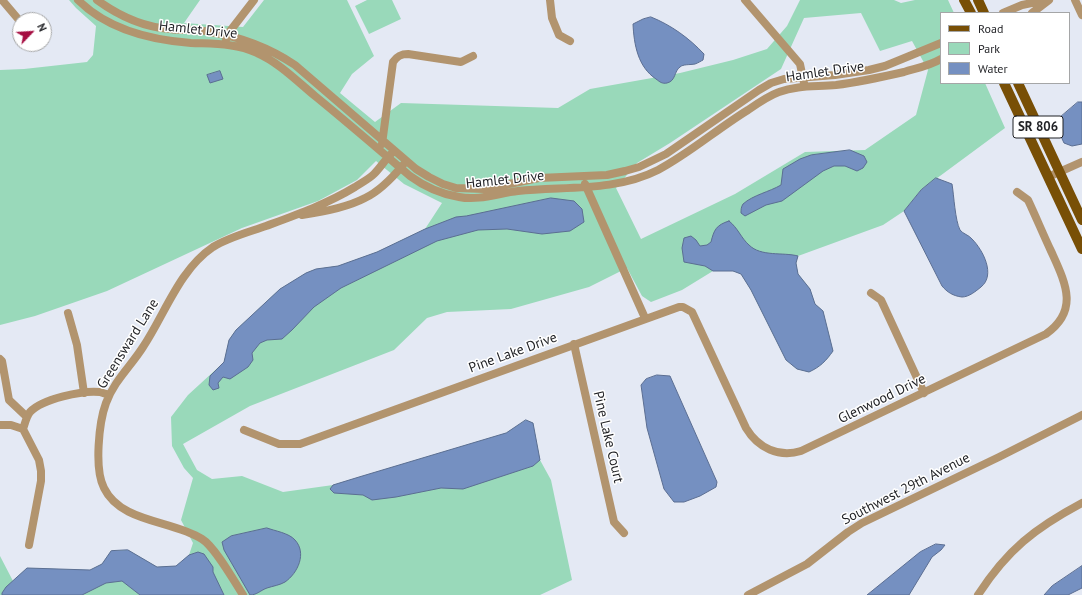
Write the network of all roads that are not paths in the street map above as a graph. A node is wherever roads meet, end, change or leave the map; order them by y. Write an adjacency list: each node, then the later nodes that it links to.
1 (2, 0): 12 (street)
2 (78, 0): 21 (street, Hamlet Drive)
3 (97, 0): 18 (street, Hamlet Drive)
4 (254, 0): 18 (street)
5 (550, 0): 19 (street)
6 (745, 0): 24 (street)
7 (964, 0): 13 (main road)
8 (978, 0): 14 (main road)
9 (1046, 0): 15 (street)
10 (1050, 0): 16 (street)
11 (1075, 0): 17 (street)
12 (12, 12)
13 (970, 12)
14 (984, 12)
15 (1005, 12)
16 (1033, 12)
17 (1082, 15)
18 (227, 35): 21 (street); 28 (street, Hamlet Drive)
19 (570, 41)
20 (940, 43): 24 (street, Hamlet Drive)
21 (225, 44): 29 (street, Hamlet Drive)
22 (473, 56): 28 (street)
23 (940, 60): 27 (street, Hamlet Drive)
24 (803, 77): 27 (street); 36 (street, Hamlet Drive)
25 (1004, 84): 37 (main road, SR 806)
26 (1018, 84): 35 (main road, SR 806)
27 (805, 87): 38 (street, Hamlet Drive)
28 (382, 141): 29 (street); 30 (street, Hamlet Drive)
29 (380, 150): 31 (street, Hamlet Drive)
30 (394, 151): 31 (street, Greensward Lane); 32 (street, Hamlet Drive)
31 (388, 157): 34 (street, Hamlet Drive); 40 (street, Greensward Lane)
32 (406, 161): 34 (street, Greensward Lane); 36 (street, Hamlet Drive)
33 (1082, 162): 35 (street)
34 (400, 168): 38 (street, Hamlet Drive); 40 (street, Greensward Lane)
35 (1059, 172): 37 (street); 41 (main road, SR 806)
36 (583, 177): 38 (street)
37 (1048, 177): 42 (main road, SR 806)
38 (586, 187): 45 (street)
39 (1016, 192): 50 (street, Glenwood Drive)
40 (291, 216): 52 (street, Greensward Lane)
41 (1082, 220)
42 (1082, 249)
43 (871, 293): 50 (street)
44 (68, 313): 49 (street)
45 (645, 318): 46 (street, Pine Lake Drive); 50 (street, Glenwood Drive)
46 (574, 344): 57 (street, Pine Lake Drive); 59 (street, Pine Lake Court)
47 (0, 359): 51 (street)
48 (0, 392): 51 (street)
49 (84, 393): 52 (street); 54 (street)
50 (924, 393)
51 (8, 395): 54 (street)
52 (109, 395): 61 (street, Greensward Lane)
53 (1082, 415): 62 (street, Southwest 29th Avenue)
54 (27, 417): 56 (street)
55 (0, 425): 56 (street)
56 (23, 429): 60 (street)
57 (244, 430)
58 (1082, 503): 63 (street)
59 (624, 534)
60 (29, 545)
61 (243, 595)
62 (748, 595)
63 (978, 595)

